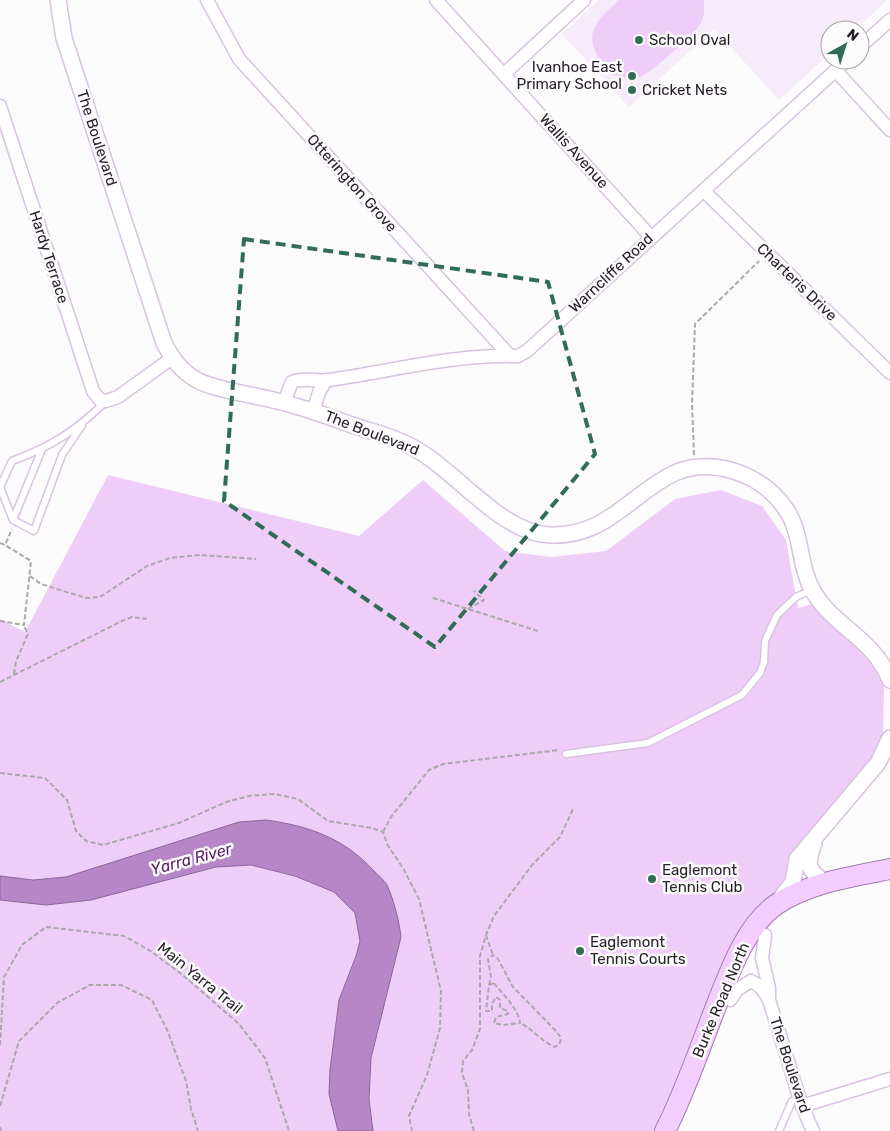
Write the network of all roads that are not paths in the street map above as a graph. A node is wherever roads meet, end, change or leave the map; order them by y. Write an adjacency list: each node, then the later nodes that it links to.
1 (58, 0): 14 (street, The Boulevard)
2 (207, 0): 13 (street, Otterington Grove)
3 (436, 0): 8 (street, Wallis Avenue)
4 (584, 0): 8 (street)
5 (890, 20): 6 (street)
6 (870, 39)
7 (836, 71): 10 (street); 11 (street, Warncliffe Road)
8 (504, 74): 12 (street, Wallis Avenue)
9 (0, 106): 17 (street, Hardy Terrace)
10 (890, 130)
11 (704, 191): 12 (street, Warncliffe Road); 15 (street, Charteris Drive)
12 (651, 237): 13 (street, Warncliffe Road)
13 (510, 356): 16 (street, Warncliffe Road)
14 (172, 358): 17 (street); 18 (street, The Boulevard)
15 (890, 373)
16 (326, 381): 18 (street, Warncliffe Road); 19 (street)
17 (106, 401): 20 (lane)
18 (284, 402): 19 (street, The Boulevard)
19 (313, 411): 23 (street, The Boulevard)
20 (82, 425): 21 (lane); 22 (lane)
21 (42, 449): 22 (lane); 22 (lane)
22 (13, 523)
23 (812, 590): 24 (street, The Boulevard); 26 (lane)
24 (890, 680)
25 (890, 738): 27 (street)
26 (566, 754)
27 (815, 839): 30 (street); 31 (street)
28 (890, 869): 30 (main road, Burke Road North)
29 (890, 879): 32 (main road, Burke Road North)
30 (825, 882): 31 (main road, Burke Road North)
31 (776, 904): 37 (main road, Burke Road North)
32 (765, 935): 33 (main road, Burke Road North); 34 (street, The Boulevard)
33 (730, 1000): 34 (street, The Boulevard); 38 (main road, Burke Road North)
34 (769, 1000): 36 (street, The Boulevard)
35 (890, 1079): 36 (street)
36 (801, 1102): 39 (lane); 40 (street, The Boulevard)
37 (665, 1131)
38 (679, 1131)
39 (779, 1131)
40 (813, 1131)

